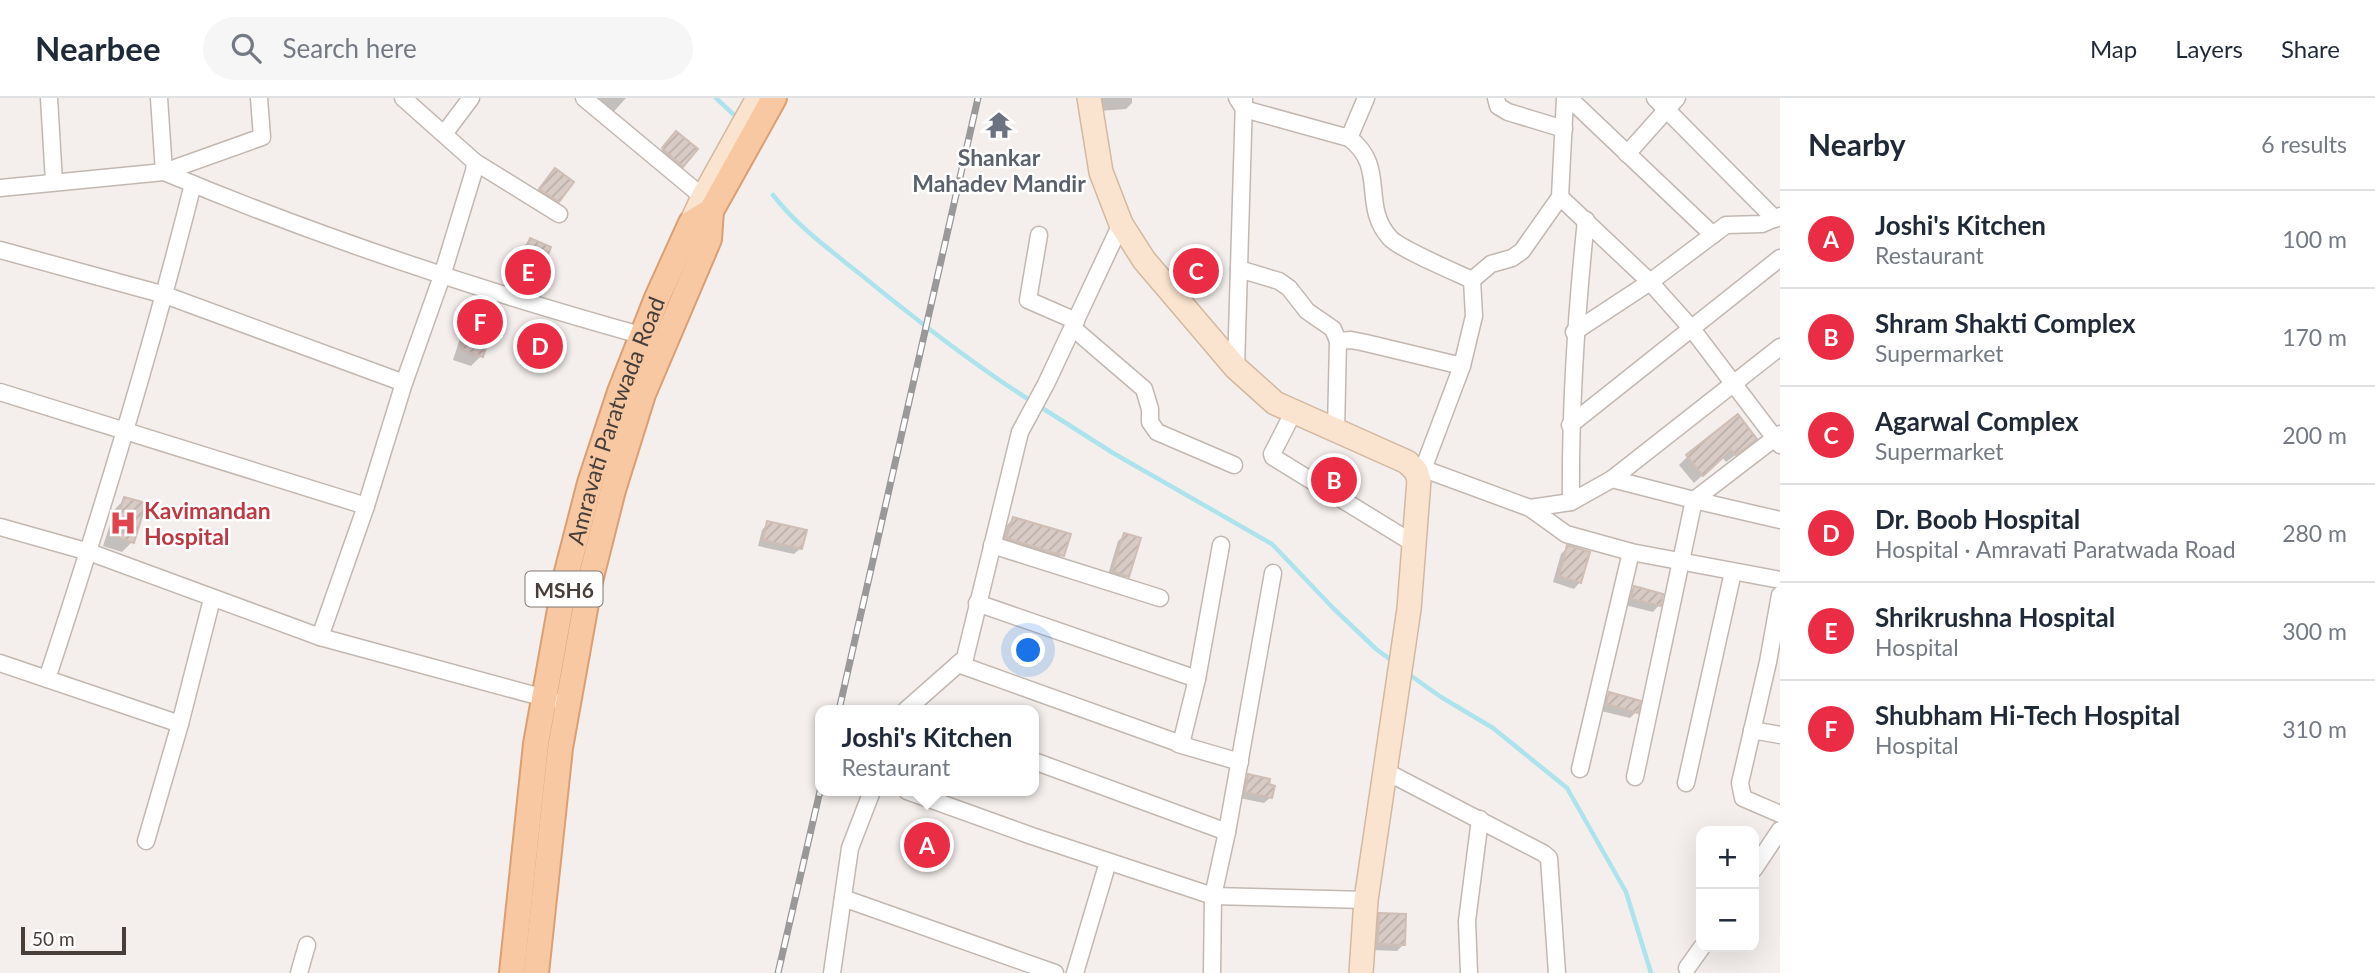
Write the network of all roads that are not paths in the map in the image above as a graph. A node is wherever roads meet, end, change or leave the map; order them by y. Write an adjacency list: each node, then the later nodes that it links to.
1 (49, 98): 22 (street)
2 (159, 98): 21 (street)
3 (259, 98): 21 (street)
4 (403, 98): 17 (street)
5 (471, 98): 17 (street)
6 (584, 98): 27 (street)
7 (758, 98): 27 (street, Amravati Paratwada Road / MSH6)
8 (774, 98): 27 (main road, Amravati Paratwada Road / MSH6)
9 (786, 98): 27 (street, MSH6)
10 (1089, 98): 30 (street)
11 (1366, 98): 18 (street)
12 (1495, 98): 16 (street)
13 (1567, 98): 16 (street); 19 (street)
14 (1242, 102): 18 (street); 35 (street)
15 (1666, 102): 19 (street); 28 (street)
16 (1564, 129): 25 (street)
17 (444, 134): 20 (street)
18 (1349, 138): 37 (street)
19 (1627, 153): 31 (street)
20 (475, 162): 26 (street); 36 (street)
21 (164, 172): 22 (street); 23 (street)
22 (54, 182): 24 (street)
23 (193, 184): 36 (street); 39 (street)
24 (0, 188)
25 (1560, 197): 29 (street); 37 (street)
26 (559, 214)
27 (706, 214): 43 (main road, Amravati Paratwada Road / MSH6)
28 (1778, 217): 31 (street)
29 (1586, 220): 38 (street); 42 (street)
30 (1121, 224): 40 (street); 47 (street)
31 (1713, 234): 38 (street)
32 (1040, 235): 40 (street)
33 (0, 250): 39 (street)
34 (1780, 258): 41 (street)
35 (1240, 269): 44 (street); 47 (street)
36 (442, 276): 43 (street); 48 (street)
37 (1472, 280): 46 (street)
38 (1650, 282): 41 (street); 42 (street)
39 (165, 295): 48 (street); 53 (street)
40 (1074, 324): 56 (street); 65 (street)
41 (1692, 329): 49 (street); 52 (street)
42 (1574, 332): 52 (street)
43 (654, 338): 84 (main road, Amravati Paratwada Road / MSH6)
44 (1338, 341): 46 (street); 54 (street)
45 (1780, 347): 49 (street)
46 (1462, 366): 57 (street)
47 (1236, 368): 51 (street)
48 (404, 383): 61 (street)
49 (1734, 384): 55 (street); 58 (street)
50 (0, 392): 53 (street)
51 (1294, 411): 54 (street); 67 (street)
52 (1570, 425): 60 (street)
53 (127, 431): 61 (street); 68 (street)
54 (1336, 431): 57 (street)
55 (1778, 439): 59 (street)
56 (1234, 466)
57 (1422, 474): 62 (street); 67 (street)
58 (1612, 479): 59 (street); 60 (street)
59 (1694, 500): 63 (street); 70 (street)
60 (1571, 502): 62 (street)
61 (366, 506): 78 (street)
62 (1530, 508): 69 (street)
63 (1780, 520)
64 (0, 527): 68 (street)
65 (992, 545): 75 (street); 77 (street)
66 (1221, 545): 83 (street)
67 (1416, 545): 93 (street)
68 (89, 552): 76 (street); 82 (street)
69 (1631, 552): 70 (street); 92 (street)
70 (1680, 561): 71 (street); 94 (street)
71 (1733, 572): 73 (street); 95 (street)
72 (1273, 573): 90 (street)
73 (1780, 580)
74 (1780, 595): 80 (street)
75 (1160, 598)
76 (212, 599): 78 (street); 86 (street)
77 (977, 603): 81 (street); 83 (street)
78 (320, 637): 84 (street)
79 (0, 663): 82 (street)
80 (1774, 663): 87 (street)
81 (958, 664): 85 (street); 89 (street)
82 (47, 679): 86 (street)
83 (1198, 679): 89 (street)
84 (556, 701): 112 (main road, Amravati Paratwada Road / MSH6); 113 (main road, MSH6)
85 (911, 705)
86 (180, 724): 102 (street)
87 (1752, 730): 88 (street); 98 (street)
88 (1780, 735)
89 (1178, 744): 90 (street)
90 (1240, 762): 101 (street)
91 (1039, 763): 101 (street)
92 (1580, 769)
93 (1385, 771): 99 (street); 107 (street)
94 (1635, 777)
95 (1686, 783)
96 (870, 796): 106 (street)
97 (921, 796): 103 (street)
98 (1780, 814)
99 (1480, 819): 119 (street); 120 (street)
100 (1780, 830): 104 (street)
101 (1227, 832): 105 (street)
102 (146, 841)
103 (1108, 862): 105 (street); 116 (street)
104 (1759, 862)
105 (1213, 896): 107 (street); 117 (street)
106 (843, 898): 114 (street); 115 (street)
107 (1366, 900): 118 (street)
108 (307, 945): 111 (street)
109 (1698, 952): 110 (street)
110 (1687, 968)
111 (299, 973)
112 (512, 973)
113 (536, 973)
114 (832, 973)
115 (1055, 973)
116 (1075, 973)
117 (1212, 973)
118 (1361, 973)
119 (1469, 973)
120 (1557, 973)

